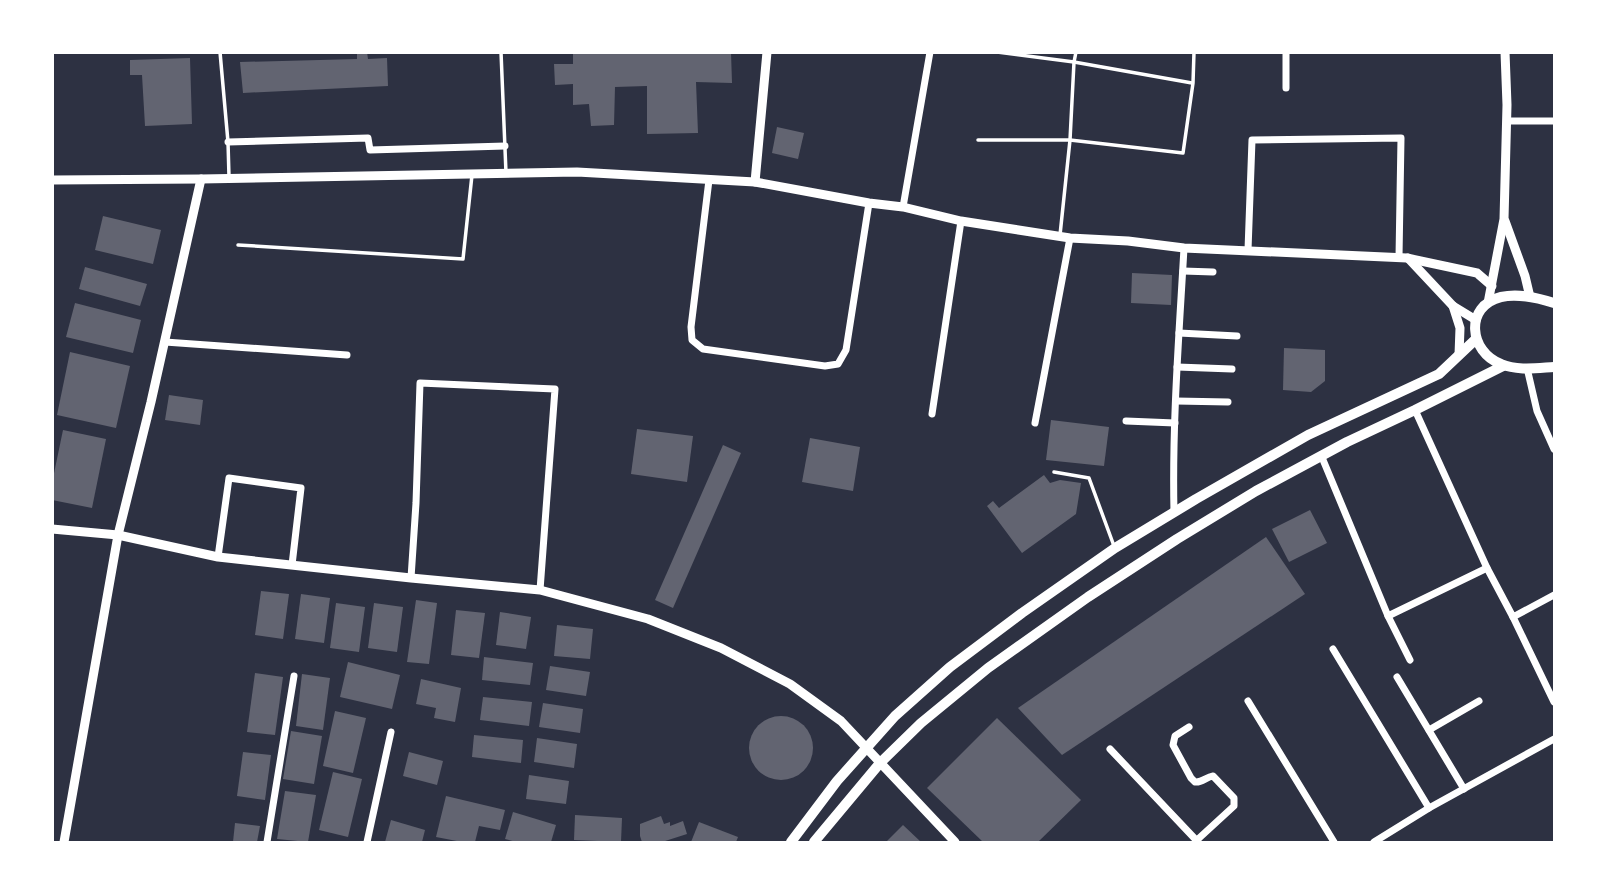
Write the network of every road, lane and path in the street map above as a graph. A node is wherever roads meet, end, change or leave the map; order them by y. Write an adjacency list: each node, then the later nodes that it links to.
1 (220, 52): 17 (lane)
2 (501, 52): 18 (lane)
3 (766, 52): 25 (street)
4 (997, 52): 10 (lane)
5 (1076, 52): 10 (lane)
6 (1194, 52): 11 (lane)
7 (1286, 52): 12 (street)
8 (1505, 52): 13 (street)
9 (931, 54): 27 (street)
10 (1074, 62): 11 (lane); 16 (lane)
11 (1193, 83): 16 (lane)
12 (1286, 88)
13 (1507, 121): 14 (street); 28 (street)
14 (1555, 121)
15 (978, 140): 16 (lane)
16 (1070, 140): 30 (lane)
17 (228, 142): 18 (street); 22 (lane)
18 (505, 146): 19 (lane)
19 (506, 173): 20 (street); 24 (street)
20 (473, 174): 22 (street); 31 (lane)
21 (201, 179): 22 (street); 23 (street); 46 (street)
22 (229, 179)
23 (52, 180)
24 (709, 180): 25 (street); 26 (street)
25 (755, 182): 26 (street)
26 (869, 203): 27 (street)
27 (903, 207): 29 (street)
28 (1504, 219): 37 (street); 38 (street)
29 (961, 221): 30 (street); 57 (street)
30 (1065, 237): 32 (street); 59 (street)
31 (238, 245)
32 (1184, 247): 33 (street); 35 (street)
33 (1248, 250): 34 (street); 34 (street)
34 (1403, 258): 37 (street); 41 (street)
35 (1183, 271): 36 (street); 43 (street)
36 (1213, 272)
37 (1492, 286): 39 (street)
38 (1530, 297): 39 (main road); 40 (main road)
39 (1488, 303): 42 (main road)
40 (1555, 303)
41 (1453, 306): 42 (street); 48 (street)
42 (1476, 320): 45 (main road)
43 (1179, 333): 44 (street); 50 (street)
44 (1237, 336)
45 (1476, 339): 48 (main road); 49 (main road)
46 (165, 342): 47 (street); 66 (street)
47 (347, 355)
48 (1459, 355): 64 (main road)
49 (1503, 366): 51 (main road); 56 (main road)
50 (1177, 367): 53 (street); 54 (street)
51 (1527, 368): 52 (main road); 61 (street)
52 (1555, 368)
53 (1232, 369)
54 (1176, 401): 55 (street); 60 (street)
55 (1228, 402)
56 (1415, 410): 62 (main road); 70 (street)
57 (932, 414)
58 (1126, 421): 60 (street)
59 (1035, 423)
60 (1175, 423): 64 (street)
61 (1555, 449)
62 (1321, 456): 74 (street); 89 (main road)
63 (1054, 471): 67 (lane)
64 (1174, 512): 67 (main road)
65 (52, 529): 66 (street)
66 (118, 536): 68 (street); 93 (street)
67 (1115, 548): 87 (main road)
68 (218, 557): 69 (street); 69 (street)
69 (292, 565): 71 (street)
70 (1487, 568): 74 (street); 75 (street)
71 (411, 578): 72 (street); 72 (street)
72 (540, 590): 87 (street)
73 (1555, 595): 75 (street)
74 (1388, 616): 77 (street)
75 (1513, 617): 82 (street)
76 (1333, 649): 91 (street)
77 (1410, 660)
78 (294, 676): 94 (street)
79 (1397, 677): 84 (street)
80 (1248, 701): 99 (street)
81 (1479, 701): 84 (street)
82 (1555, 702)
83 (1189, 727): 92 (street)
84 (1429, 730): 90 (street)
85 (391, 732): 95 (street)
86 (1555, 739): 90 (street)
87 (866, 748): 89 (street); 96 (main road)
88 (1110, 749): 92 (street)
89 (880, 763): 97 (main road); 98 (street)
90 (1464, 789): 91 (street)
91 (1429, 808): 100 (street)
92 (1198, 841)
93 (67, 842)
94 (267, 842)
95 (367, 842)
96 (791, 842)
97 (814, 842)
98 (955, 842)
99 (1334, 842)
100 (1374, 842)

